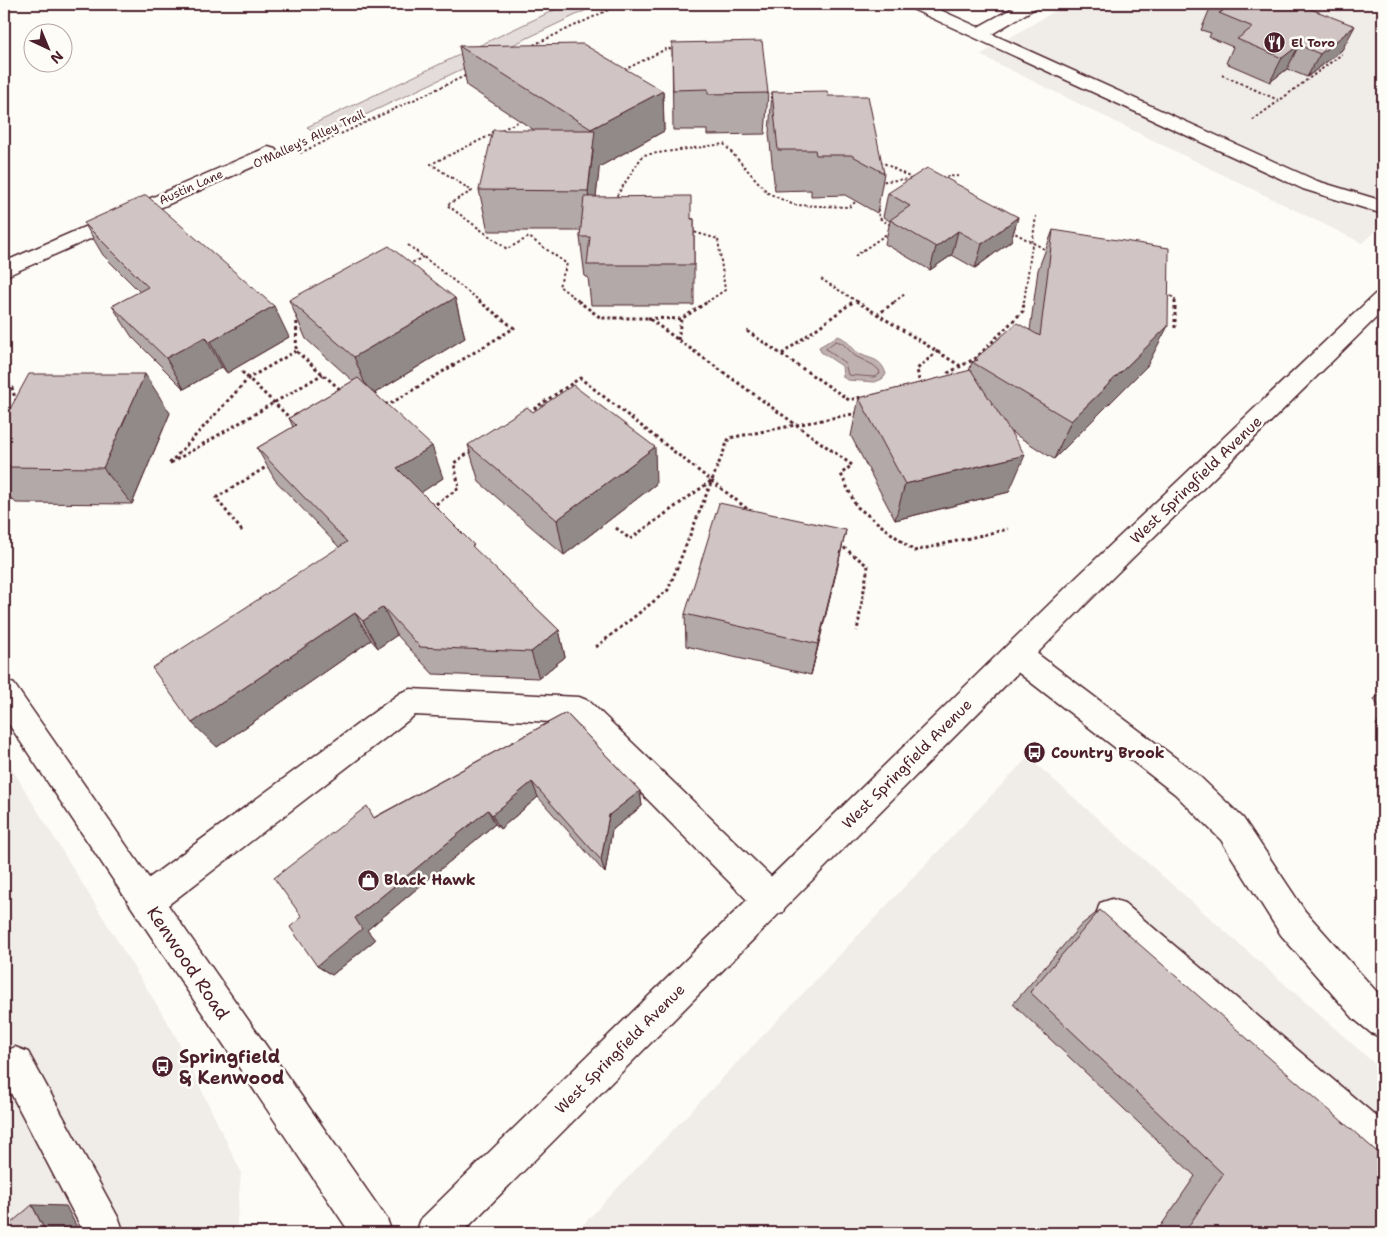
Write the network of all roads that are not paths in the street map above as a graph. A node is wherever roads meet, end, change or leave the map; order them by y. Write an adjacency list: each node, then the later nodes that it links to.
1 (914, 4): 3 (main road)
2 (1030, 4): 3 (main road)
3 (979, 34): 5 (main road)
4 (268, 153): 6 (main road, Austin Lane)
5 (1383, 208)
6 (4, 270)
7 (1383, 299): 8 (main road, West Springfield Avenue)
8 (1017, 654): 10 (main road, West Springfield Avenue); 13 (main road)
9 (4, 693): 11 (main road, Kenwood Road)
10 (771, 900): 11 (main road); 18 (main road, West Springfield Avenue)
11 (146, 901): 17 (main road, Kenwood Road)
12 (1112, 915): 15 (main road)
13 (1383, 1021)
14 (15, 1065): 16 (main road)
15 (1383, 1146)
16 (105, 1233)
17 (373, 1233)
18 (435, 1233)

